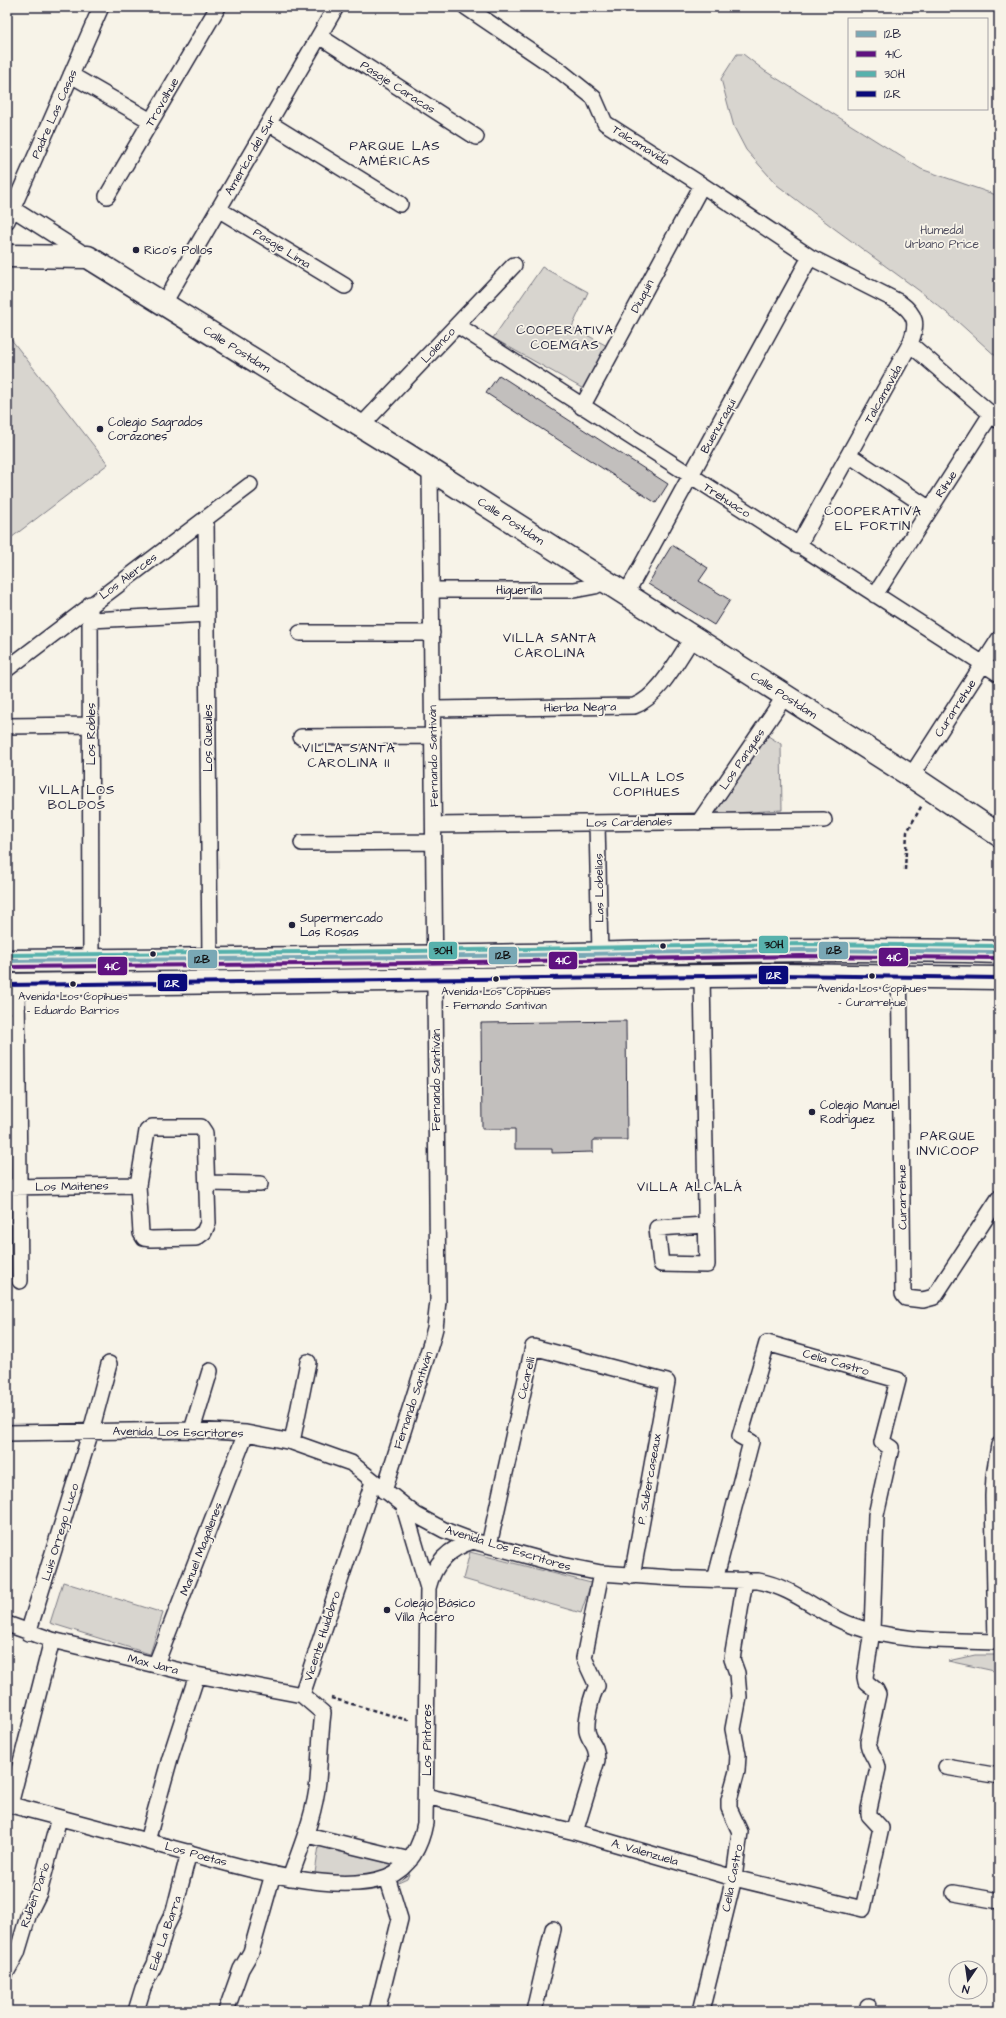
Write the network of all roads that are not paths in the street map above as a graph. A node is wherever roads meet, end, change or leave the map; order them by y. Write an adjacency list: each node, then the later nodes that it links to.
1 (218, 7): 7 (street, Trovolhue)
2 (336, 7): 5 (street, Ameríca del Sur)
3 (466, 7): 10 (street, Talcamavida)
4 (96, 9): 6 (street, Padre Las Casas)
5 (319, 36): 8 (street, Ameríca del Sur); 9 (street, Pasaje Caracas)
6 (71, 74): 7 (street); 14 (street, Padre Las Casas)
7 (151, 121): 11 (street, Trovolhue)
8 (269, 122): 12 (street); 13 (street, Ameríca del Sur)
9 (476, 137)
10 (702, 185): 17 (street, Talcamavida); 23 (street, Diuquin)
11 (107, 196)
12 (400, 204)
13 (218, 209): 19 (street, Pasaje Lima); 20 (street, Ameríca del Sur)
14 (10, 215): 16 (street)
15 (7, 256): 16 (main road)
16 (88, 257): 20 (main road, Calle Postdam)
17 (810, 258): 22 (street, Talcamavida); 28 (street, Buenuraqui)
18 (514, 264): 21 (street, Lolenco)
19 (345, 286)
20 (164, 303): 25 (main road, Calle Postdam)
21 (456, 325): 23 (street, Trehuaco); 25 (street, Lolenco)
22 (910, 344): 24 (street); 26 (street, Talcamavida)
23 (582, 407): 28 (street, Trehuaco)
24 (995, 417): 30 (street, Rihue)
25 (361, 426): 27 (main road, Calle Postdam)
26 (849, 454): 30 (street); 32 (street, Talcamavida)
27 (430, 469): 33 (main road, Calle Postdam); 34 (street, Fernando Santiván)
28 (690, 477): 32 (street, Trehuaco); 35 (street, Buenuraqui)
29 (250, 485): 31 (street, Los Alerces)
30 (930, 509): 36 (street, Rihue)
31 (206, 518): 37 (street, Los Alerces); 38 (street, Los Queules)
32 (798, 546): 36 (street, Trehuaco)
33 (605, 581): 34 (street, Higuerilla); 35 (main road, Calle Postdam)
34 (431, 590): 41 (street, Fernando Santiván)
35 (626, 594): 42 (main road, Calle Postdam)
36 (875, 595): 44 (street, Trehuaco)
37 (90, 604): 39 (street, Los Robles); 45 (street, Los Alerces)
38 (207, 614): 39 (street, Los Alerces); 65 (street, Los Queules)
39 (90, 620): 49 (street, Los Robles)
40 (300, 633): 41 (street)
41 (432, 633): 48 (street, Fernando Santiván)
42 (693, 637): 47 (main road, Calle Postdam); 48 (street, Hierba Negra)
43 (999, 639): 44 (street, Curarrehue)
44 (983, 664): 46 (street, Trehuaco); 53 (street, Curarrehue)
45 (7, 669)
46 (999, 674)
47 (785, 696): 53 (main road, Calle Postdam); 55 (street, Los Pangues)
48 (433, 709): 51 (street, Fernando Santiván)
49 (91, 725): 50 (street); 66 (street, Los Robles)
50 (7, 726)
51 (433, 736): 52 (street); 57 (street, Fernando Santiván)
52 (301, 737)
53 (911, 776): 58 (main road, Calle Postdam)
54 (824, 820): 55 (street, Los Cardenales)
55 (700, 822): 56 (street, Los Cardenales)
56 (597, 823): 57 (street, Los Cardenales); 63 (street, Las Lobelias)
57 (434, 825): 59 (street, Fernando Santiván)
58 (999, 835)
59 (434, 842): 60 (street); 64 (street, Fernando Santiván)
60 (302, 843)
61 (899, 949): 62 (main road); 63 (main road); 69 (street, Curarrehue)
62 (999, 952)
63 (600, 954): 64 (main road)
64 (435, 956): 65 (main road); 70 (street, Fernando Santiván)
65 (210, 959): 66 (main road)
66 (91, 960): 67 (main road)
67 (7, 961)
68 (702, 976): 69 (main road); 70 (main road); 78 (street)
69 (899, 976): 71 (main road); 77 (street, Curarrehue)
70 (435, 978): 72 (main road); 90 (street, Fernando Santiván)
71 (999, 978)
72 (12, 984): 76 (street)
73 (207, 1183): 74 (street); 75 (street); 75 (street)
74 (260, 1184)
75 (138, 1185): 76 (street, Los Maitenes)
76 (13, 1187): 79 (street)
77 (999, 1198)
78 (705, 1225)
79 (20, 1281)
80 (308, 1362): 88 (street)
81 (109, 1364): 85 (street, Luis Orrego Luco)
82 (210, 1371): 84 (street)
83 (667, 1382): 93 (street, Cicarelli); 95 (street, P. Subercaseaux)
84 (192, 1430): 85 (street, Avenida Los Escritores); 87 (street, Avenida Los Escritores)
85 (91, 1431): 86 (street, Avenida Los Escritores); 101 (street, Luis Orrego Luco)
86 (7, 1433)
87 (246, 1433): 88 (street, Avenida Los Escritores); 104 (street, Manuel Magallenes)
88 (292, 1442): 90 (street, Avenida Los Escritores)
89 (999, 1445): 103 (street)
90 (379, 1486): 91 (street, Avenida Los Escritores); 106 (street, Vicente Huidobro)
91 (404, 1507): 92 (street, Avenida Los Escritores); 98 (street, Los Pintores)
92 (473, 1541): 93 (street, Avenida Los Escritores); 98 (street, Los Pintores)
93 (489, 1545): 94 (street, Avenida Los Escritores)
94 (601, 1573): 95 (street, Avenida Los Escritores); 112 (street)
95 (632, 1576): 96 (street, Avenida Los Escritores)
96 (715, 1580): 97 (street, Avenida Los Escritores); 100 (street, Celia Castro)
97 (745, 1580): 100 (street, Avenida Los Escritores); 120 (street, Celia Castro)
98 (428, 1588): 109 (street, Los Pintores)
99 (7, 1624): 101 (street, Max Jara)
100 (872, 1631): 103 (street, Avenida Los Escritores); 120 (street, A. Valenzuela)
101 (28, 1633): 102 (street, Max Jara)
102 (52, 1640): 104 (street, Max Jara); 110 (street)
103 (998, 1642)
104 (156, 1664): 105 (street, Max Jara)
105 (197, 1675): 106 (street, Max Jara); 114 (street)
106 (302, 1695): 113 (street, Vicente Huidobro)
107 (946, 1767): 108 (street)
108 (999, 1776)
109 (426, 1796): 112 (street, A. Valenzuela); 116 (street, Los Pintores)
110 (8, 1804): 111 (street, Los Poetas)
111 (59, 1818): 114 (street, Los Poetas); 124 (street, Rubén Darío)
112 (576, 1832): 120 (street, A. Valenzuela)
113 (306, 1835): 116 (street); 119 (street, Vicente Huidobro)
114 (147, 1841): 115 (street, Los Poetas)
115 (189, 1852): 117 (street, Los Poetas); 125 (street, Ede La Barra)
116 (410, 1860): 118 (street, Los Pintores)
117 (273, 1874): 119 (street, Los Poetas); 126 (street)
118 (387, 1877): 119 (street, Los Poetas); 127 (street)
119 (290, 1878)
120 (734, 1878): 129 (street, Celia Castro)
121 (954, 1893): 122 (street)
122 (999, 1901)
123 (553, 1929): 128 (street)
124 (7, 1971)
125 (136, 2011)
126 (226, 2011)
127 (377, 2011)
128 (534, 2011)
129 (701, 2011)

